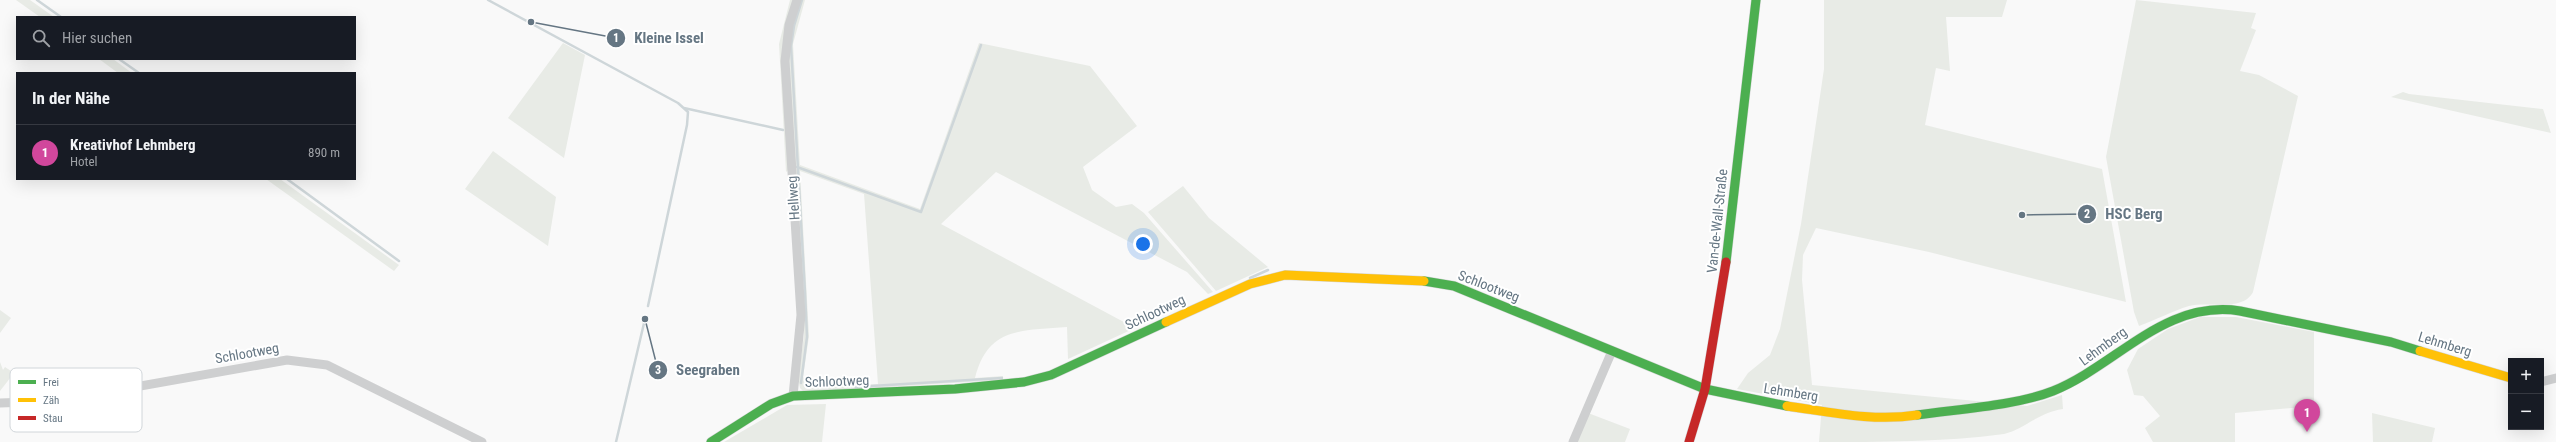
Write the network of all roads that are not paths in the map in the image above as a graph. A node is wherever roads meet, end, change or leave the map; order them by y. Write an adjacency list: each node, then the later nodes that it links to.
1 (797, 0): 7 (street, Hellweg)
2 (1756, 0): 6 (street, Van-de-Wall-Straße)
3 (1612, 352): 6 (street, Schlootweg); 7 (street, Schlootweg); 12 (street)
4 (2508, 377): 6 (street, Lehmberg)
5 (142, 386): 10 (street, Schlootweg)
6 (1705, 389): 13 (street, Van-de-Wall-Straße)
7 (792, 396): 11 (street, Schlootweg)
8 (0, 403): 9 (street, Schlootweg)
9 (10, 403)
10 (482, 442)
11 (711, 442)
12 (1573, 442)
13 (1689, 442)

